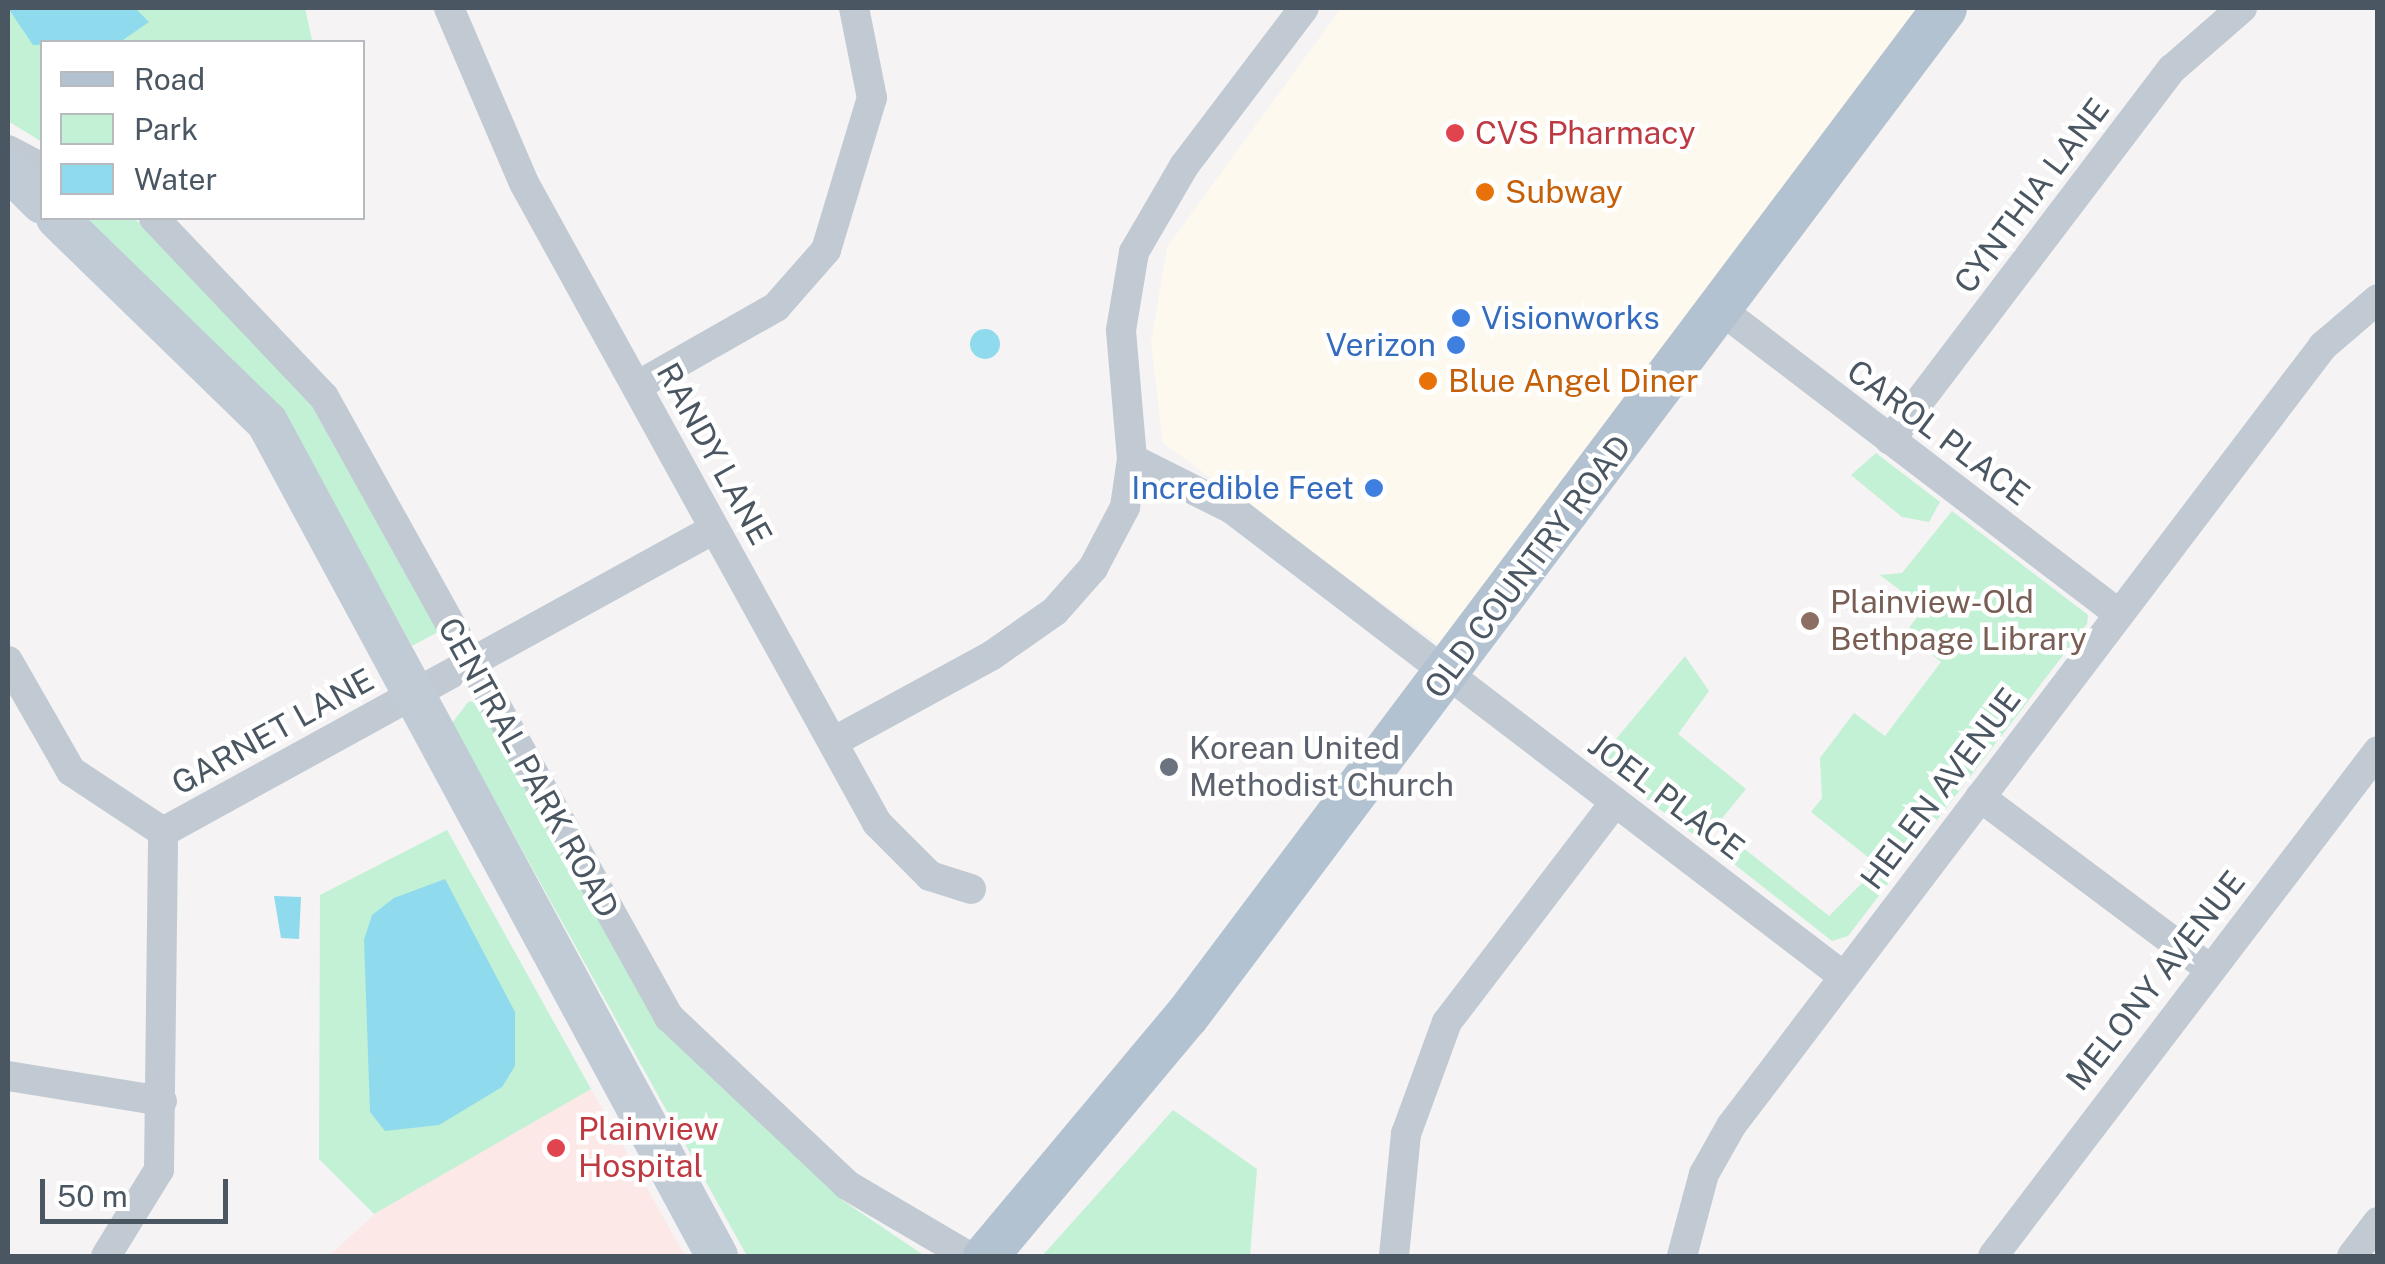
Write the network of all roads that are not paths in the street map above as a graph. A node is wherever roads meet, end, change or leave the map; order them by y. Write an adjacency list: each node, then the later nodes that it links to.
1 (449, 8): 14 (street, RANDY LANE)
2 (854, 8): 14 (street)
3 (1304, 8): 16 (street)
4 (1944, 8): 13 (main road, OLD COUNTRY ROAD)
5 (2242, 8): 15 (street, CYNTHIA LANE)
6 (8, 150): 7 (street)
7 (40, 167)
8 (8, 169): 9 (street)
9 (40, 201)
10 (59, 220): 22 (street, CENTRAL PARK ROAD)
11 (156, 220): 20 (street, CENTRAL PARK ROAD)
12 (2378, 299): 18 (street, HELEN AVENUE)
13 (1716, 306): 15 (street, CAROL PLACE); 21 (main road, OLD COUNTRY ROAD)
14 (637, 386): 17 (street, RANDY LANE)
15 (1890, 440): 18 (street, CAROL PLACE)
16 (1132, 460): 21 (street, JOEL PLACE); 23 (street)
17 (714, 529): 20 (street, GARNET LANE); 23 (street, RANDY LANE)
18 (2119, 614): 25 (street, HELEN AVENUE)
19 (8, 661): 27 (street, GARNET LANE)
20 (470, 664): 22 (street, GARNET LANE); 36 (street, CENTRAL PARK ROAD)
21 (1447, 674): 26 (street, JOEL PLACE); 37 (main road, OLD COUNTRY ROAD)
22 (416, 694): 27 (street, GARNET LANE); 35 (street, CENTRAL PARK ROAD)
23 (833, 742): 28 (street, RANDY LANE)
24 (2378, 750): 29 (street, MELONY AVENUE)
25 (1980, 797): 29 (street); 30 (street, HELEN AVENUE)
26 (1616, 802): 30 (street, JOEL PLACE); 38 (street)
27 (163, 832): 32 (street)
28 (971, 889)
29 (2210, 969): 40 (street, MELONY AVENUE)
30 (1842, 976): 39 (street, HELEN AVENUE)
31 (8, 1076): 32 (street)
32 (162, 1100): 34 (street)
33 (2378, 1222): 41 (street)
34 (106, 1256)
35 (718, 1256)
36 (968, 1256)
37 (985, 1256)
38 (1394, 1256)
39 (1682, 1256)
40 (1993, 1256)
41 (2352, 1256)

